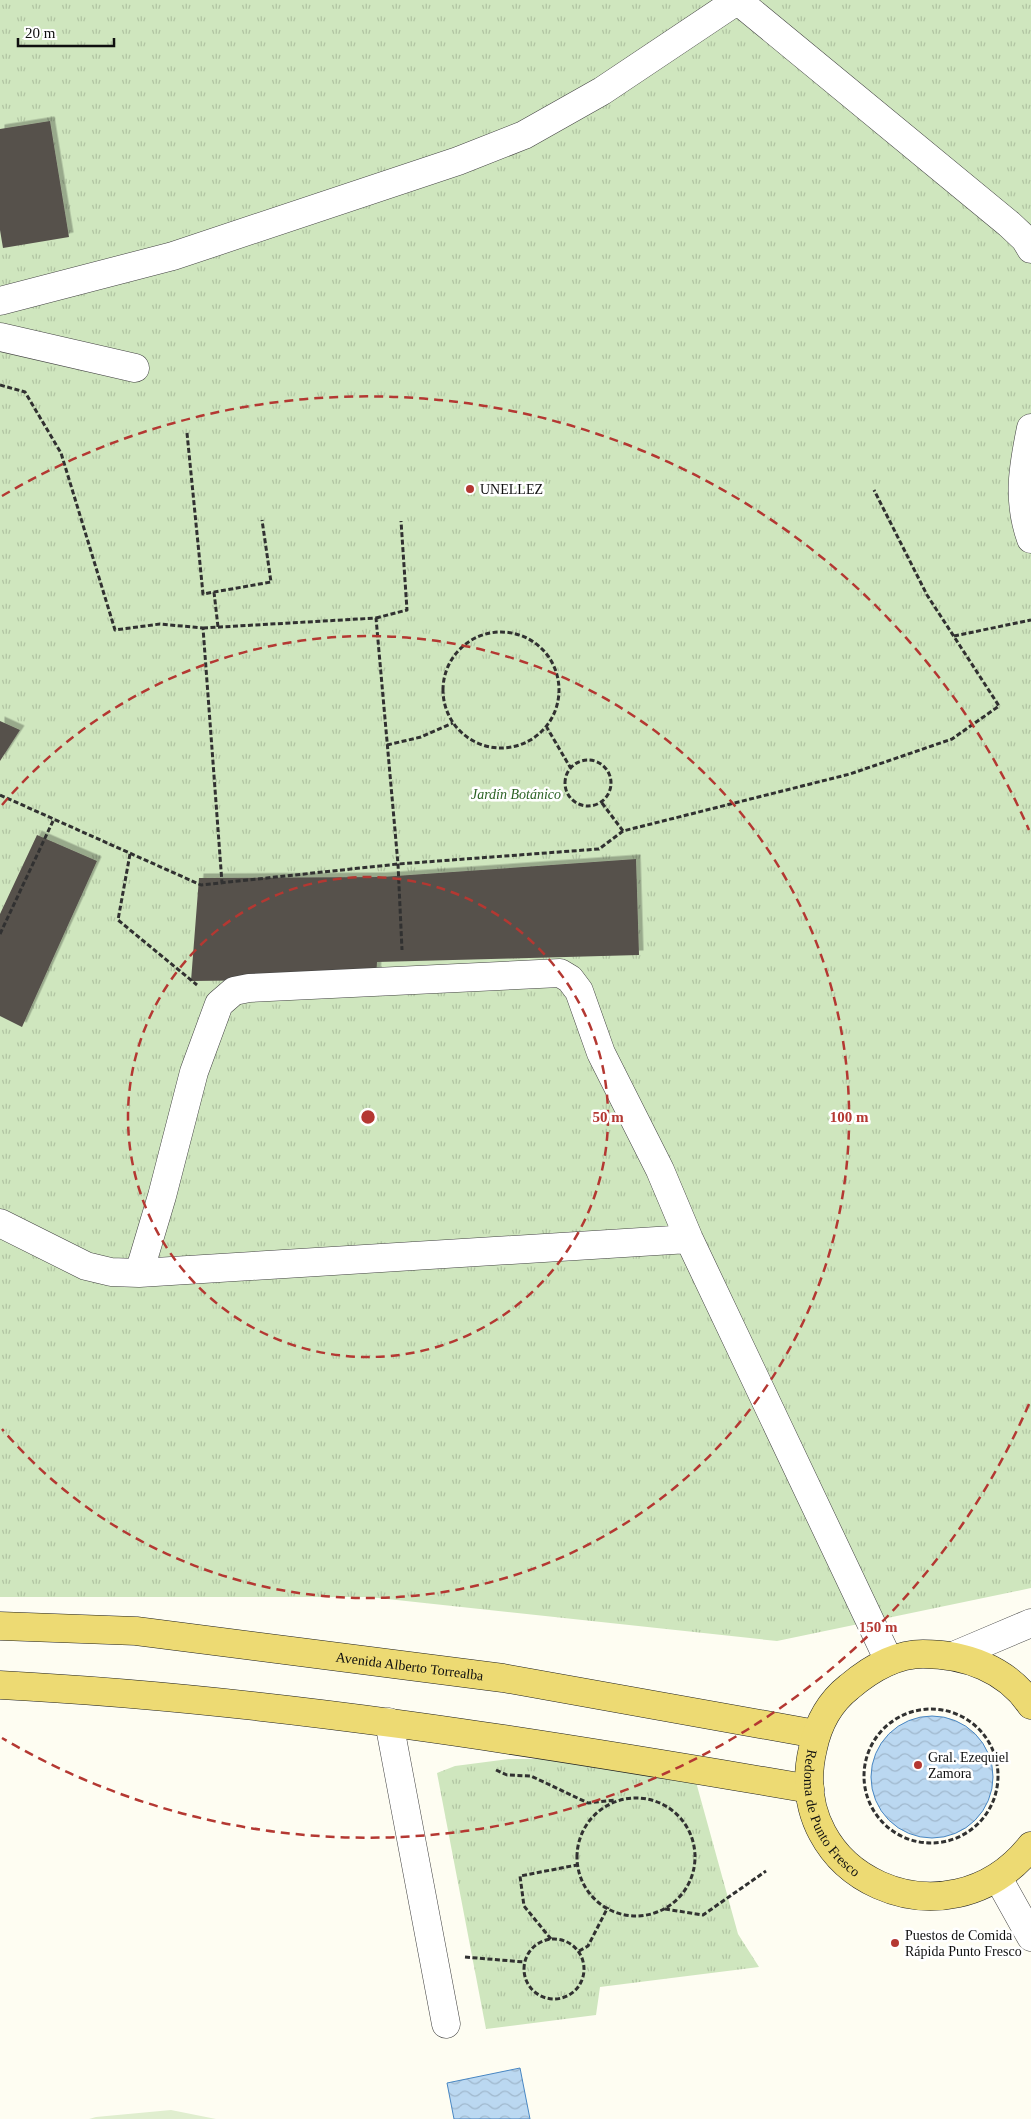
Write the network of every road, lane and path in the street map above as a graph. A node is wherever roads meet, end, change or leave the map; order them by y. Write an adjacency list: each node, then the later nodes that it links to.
1 (738, 0): 2 (street); 3 (street)
2 (1031, 249)
3 (0, 301)
4 (0, 337): 5 (street)
5 (135, 368)
6 (0, 385): 17 (path)
7 (1031, 428): 12 (street)
8 (187, 433): 13 (path)
9 (874, 490): 18 (path)
10 (262, 520): 13 (path)
11 (401, 521): 14 (path)
12 (1031, 539)
13 (214, 592): 16 (path)
14 (376, 618): 16 (path); 21 (path)
15 (1031, 620): 18 (path)
16 (218, 627): 17 (path)
17 (202, 628): 28 (path)
18 (954, 636): 26 (path)
19 (453, 723): 20 (path); 20 (path); 21 (path)
20 (546, 726): 22 (path)
21 (387, 745): 27 (path)
22 (570, 768): 24 (path); 24 (path)
23 (0, 795): 25 (path)
24 (602, 803): 26 (path)
25 (53, 821): 28 (path); 29 (path)
26 (623, 831): 27 (path)
27 (398, 864): 28 (path); 30 (path)
28 (222, 883)
29 (0, 934)
30 (403, 982): 32 (street); 33 (street)
31 (0, 1224): 33 (street)
32 (688, 1239): 33 (street); 37 (street)
33 (138, 1273)
34 (1031, 1624): 36 (street)
35 (0, 1626): 42 (main road, Avenida Alberto Torrealba)
36 (953, 1656): 37 (main road, Redoma de Punto Fresco); 39 (main road, Redoma de Punto Fresco)
37 (889, 1661): 42 (main road, Redoma de Punto Fresco)
38 (0, 1685): 40 (main road)
39 (1030, 1701)
40 (389, 1722): 44 (main road); 55 (street)
41 (886, 1725): 41 (path)
42 (816, 1734): 44 (main road, Redoma de Punto Fresco)
43 (491, 1768): 45 (path)
44 (810, 1789): 49 (main road, Redoma de Punto Fresco)
45 (638, 1798): 47 (path); 51 (path)
46 (1031, 1846): 49 (main road, Redoma de Punto Fresco)
47 (577, 1865): 50 (path); 53 (path)
48 (766, 1871): 51 (path)
49 (998, 1878): 52 (street)
50 (608, 1907): 51 (path); 54 (path)
51 (664, 1909)
52 (1031, 1937)
53 (551, 1939): 54 (path); 56 (path)
54 (579, 1952): 56 (path)
55 (432, 1955): 56 (path); 57 (street)
56 (524, 1962)
57 (446, 2024)

